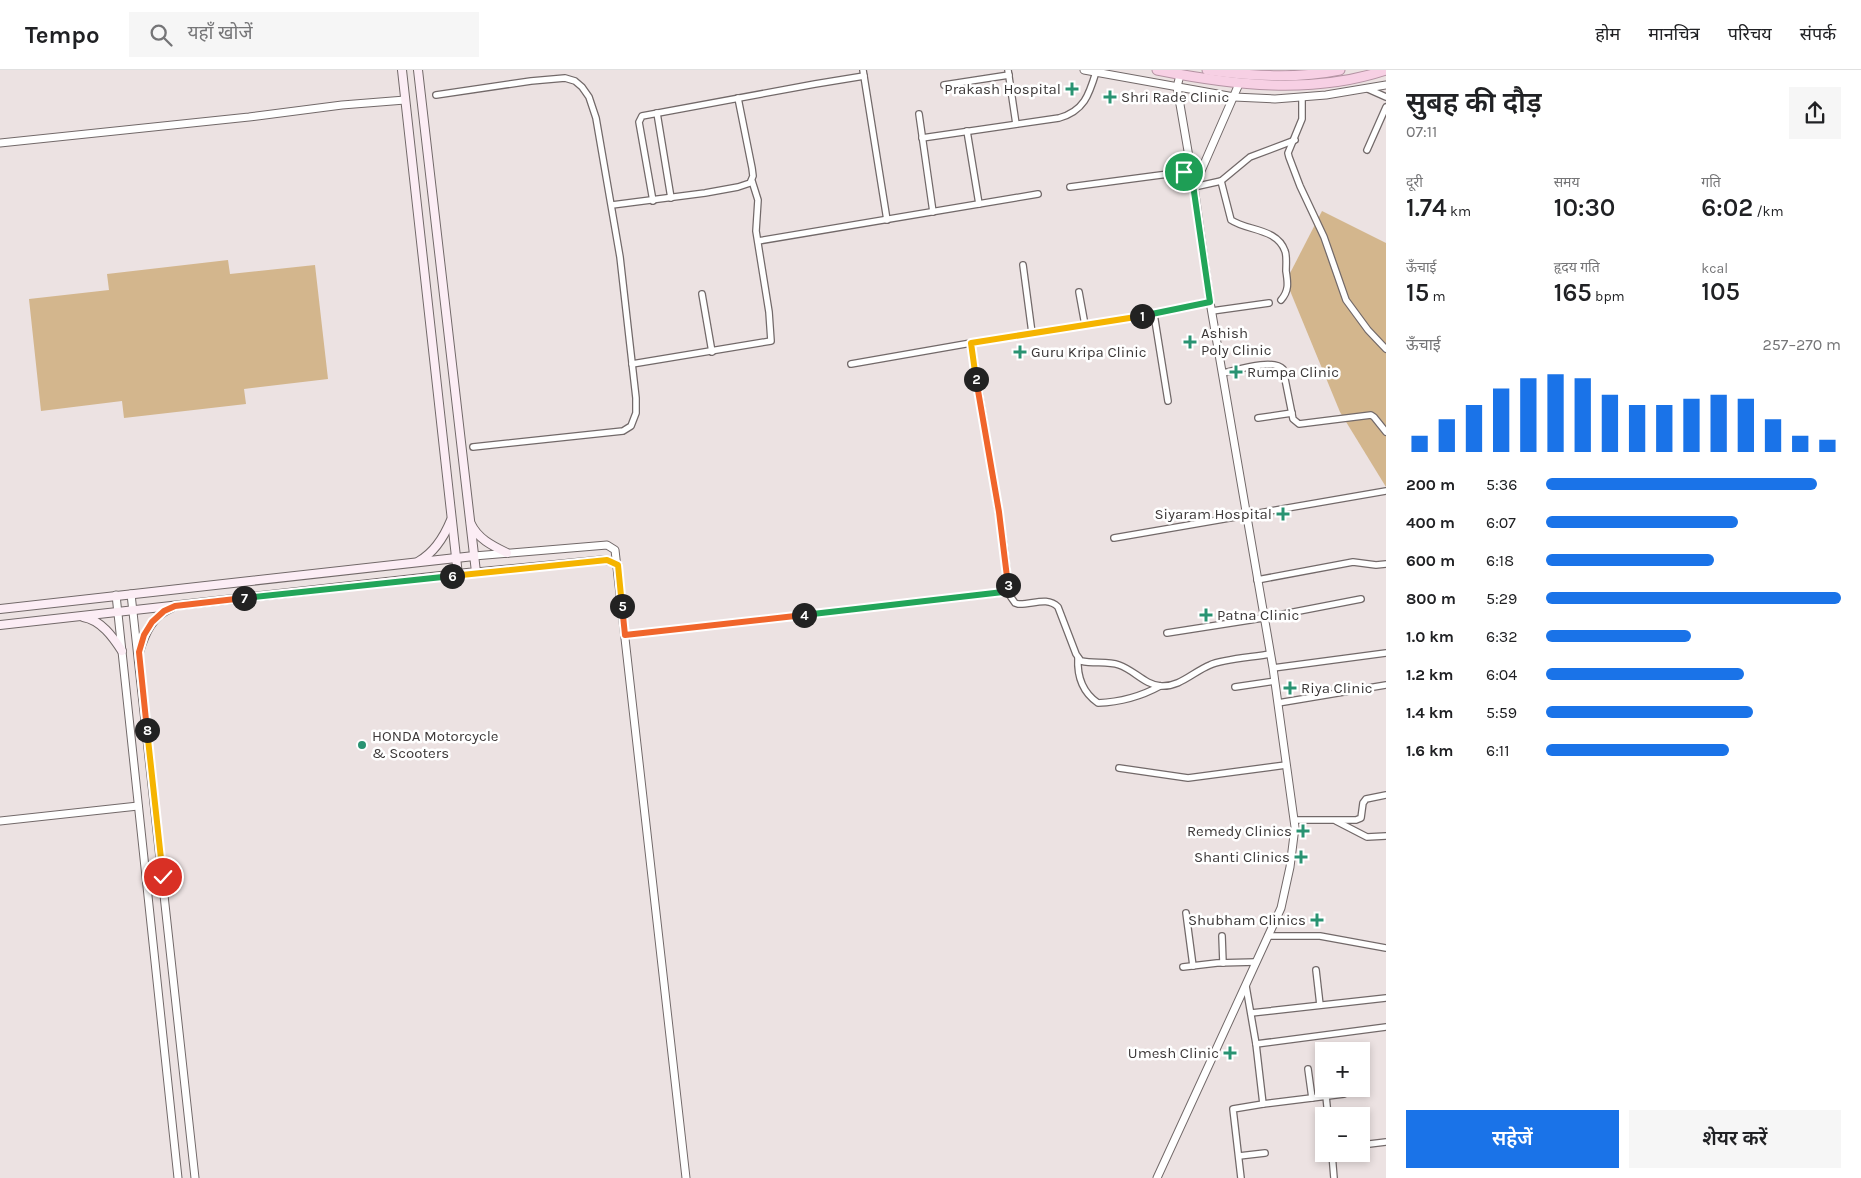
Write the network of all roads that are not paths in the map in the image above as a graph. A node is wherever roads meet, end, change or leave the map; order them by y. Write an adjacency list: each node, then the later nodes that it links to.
1 (402, 70): 22 (main road)
2 (418, 70): 66 (main road)
3 (1084, 70): 9 (street)
4 (1157, 70): 11 (highway)
5 (1207, 70): 7 (highway)
6 (1386, 70): 12 (highway)
7 (1333, 71)
8 (1008, 72): 14 (street); 26 (street)
9 (1096, 72): 15 (street); 26 (street)
10 (863, 73): 21 (street); 43 (street)
11 (1180, 75): 12 (highway); 15 (street)
12 (1239, 84): 18 (street)
13 (1386, 84): 16 (street)
14 (944, 85)
15 (1177, 88): 18 (street); 32 (street)
16 (1368, 89): 19 (street); 20 (street)
17 (436, 95): 41 (street)
18 (1234, 97): 19 (street); 35 (street)
19 (1302, 97): 29 (street)
20 (1386, 97)
21 (738, 98): 24 (street); 33 (street)
22 (406, 100): 30 (street); 67 (main road)
23 (1386, 106): 31 (street)
24 (656, 113): 38 (street); 39 (street)
25 (919, 114): 28 (street)
26 (1016, 124): 27 (street)
27 (967, 131): 28 (street); 40 (street)
28 (922, 138): 42 (street)
29 (1295, 140): 34 (street); 56 (street)
30 (0, 143)
31 (1367, 150)
32 (1191, 171): 35 (street); 36 (street)
33 (752, 181): 38 (street); 44 (street)
34 (1221, 182): 35 (street); 48 (street)
35 (1194, 186): 49 (street)
36 (1070, 187)
37 (1038, 194): 40 (street)
38 (671, 198): 39 (street)
39 (653, 201): 41 (street)
40 (979, 204): 42 (street)
41 (612, 206): 58 (street)
42 (933, 212): 43 (street)
43 (887, 220): 44 (street)
44 (758, 241): 57 (street)
45 (1023, 265): 54 (street)
46 (1079, 292): 53 (street)
47 (702, 294): 57 (street)
48 (1281, 300)
49 (1210, 302): 51 (street); 52 (street)
50 (1269, 303): 51 (street)
51 (1212, 311): 60 (street)
52 (1154, 314): 53 (street); 61 (street)
53 (1085, 325): 54 (street)
54 (1032, 333): 55 (street)
55 (971, 343): 59 (street); 82 (street)
56 (1386, 349)
57 (712, 352): 58 (street)
58 (632, 364): 65 (street)
59 (851, 364)
60 (1223, 373): 62 (street); 69 (street)
61 (1168, 401)
62 (1292, 412): 63 (street); 64 (street)
63 (1258, 418)
64 (1386, 432)
65 (473, 447)
66 (461, 454): 67 (main road); 71 (main road)
67 (445, 456): 70 (main road)
68 (1386, 492): 69 (street)
69 (1247, 516): 72 (street); 81 (street)
70 (452, 519): 75 (main road); 76 (main road)
71 (469, 520): 73 (main road); 74 (main road)
72 (1114, 538)
73 (507, 553): 74 (street); 78 (street)
74 (474, 556): 75 (main road); 79 (main road)
75 (456, 558): 76 (main road); 80 (main road)
76 (415, 563): 83 (main road)
77 (1386, 564): 81 (street)
78 (618, 565): 79 (street); 94 (street)
79 (476, 572): 80 (main road)
80 (458, 575): 86 (main road)
81 (1258, 580): 91 (street)
82 (1006, 590): 94 (street); 99 (street)
83 (131, 594): 84 (main road); 88 (street)
84 (116, 595): 87 (main road); 89 (street)
85 (1361, 599): 91 (street)
86 (175, 606): 88 (main road); 96 (main road)
87 (0, 609)
88 (134, 610): 89 (main road); 96 (street)
89 (118, 612): 90 (main road); 95 (street)
90 (76, 616): 92 (main road); 95 (main road)
91 (1264, 618): 93 (street); 98 (street)
92 (0, 625)
93 (1167, 633)
94 (625, 635): 140 (street)
95 (122, 651): 109 (street)
96 (139, 652): 139 (street)
97 (1386, 653): 100 (street)
98 (1270, 654): 100 (street); 103 (street)
99 (1078, 658): 103 (street); 103 (street)
100 (1273, 668): 101 (street)
101 (1274, 681): 104 (street); 105 (street)
102 (1386, 685): 105 (street)
103 (1160, 686)
104 (1234, 687)
105 (1278, 703): 106 (street)
106 (1286, 765): 107 (street); 110 (street)
107 (1119, 768)
108 (1386, 794): 111 (street)
109 (138, 806): 112 (street); 138 (street)
110 (1294, 820): 111 (street); 116 (street)
111 (1334, 820): 113 (street)
112 (0, 821)
113 (1386, 836)
114 (1186, 913): 120 (street)
115 (1222, 936): 119 (street)
116 (1268, 936): 117 (street); 118 (street)
117 (1386, 948)
118 (1256, 962): 119 (street); 123 (street)
119 (1223, 963): 120 (street)
120 (1193, 966): 121 (street)
121 (1183, 967)
122 (1316, 970): 125 (street)
123 (1246, 986): 126 (street); 141 (street)
124 (1386, 998): 125 (street)
125 (1320, 1005): 126 (street)
126 (1251, 1013): 128 (street)
127 (1386, 1027): 128 (street)
128 (1256, 1044): 132 (street)
129 (1308, 1069): 131 (street)
130 (1319, 1097): 131 (street)
131 (1312, 1098): 132 (street)
132 (1263, 1104): 136 (street)
133 (1386, 1142): 134 (street)
134 (1370, 1144)
135 (1265, 1154): 136 (street)
136 (1239, 1158): 142 (street)
137 (1333, 1162): 143 (street)
138 (178, 1178)
139 (195, 1178)
140 (686, 1178)
141 (1157, 1178)
142 (1241, 1178)
143 (1334, 1178)

